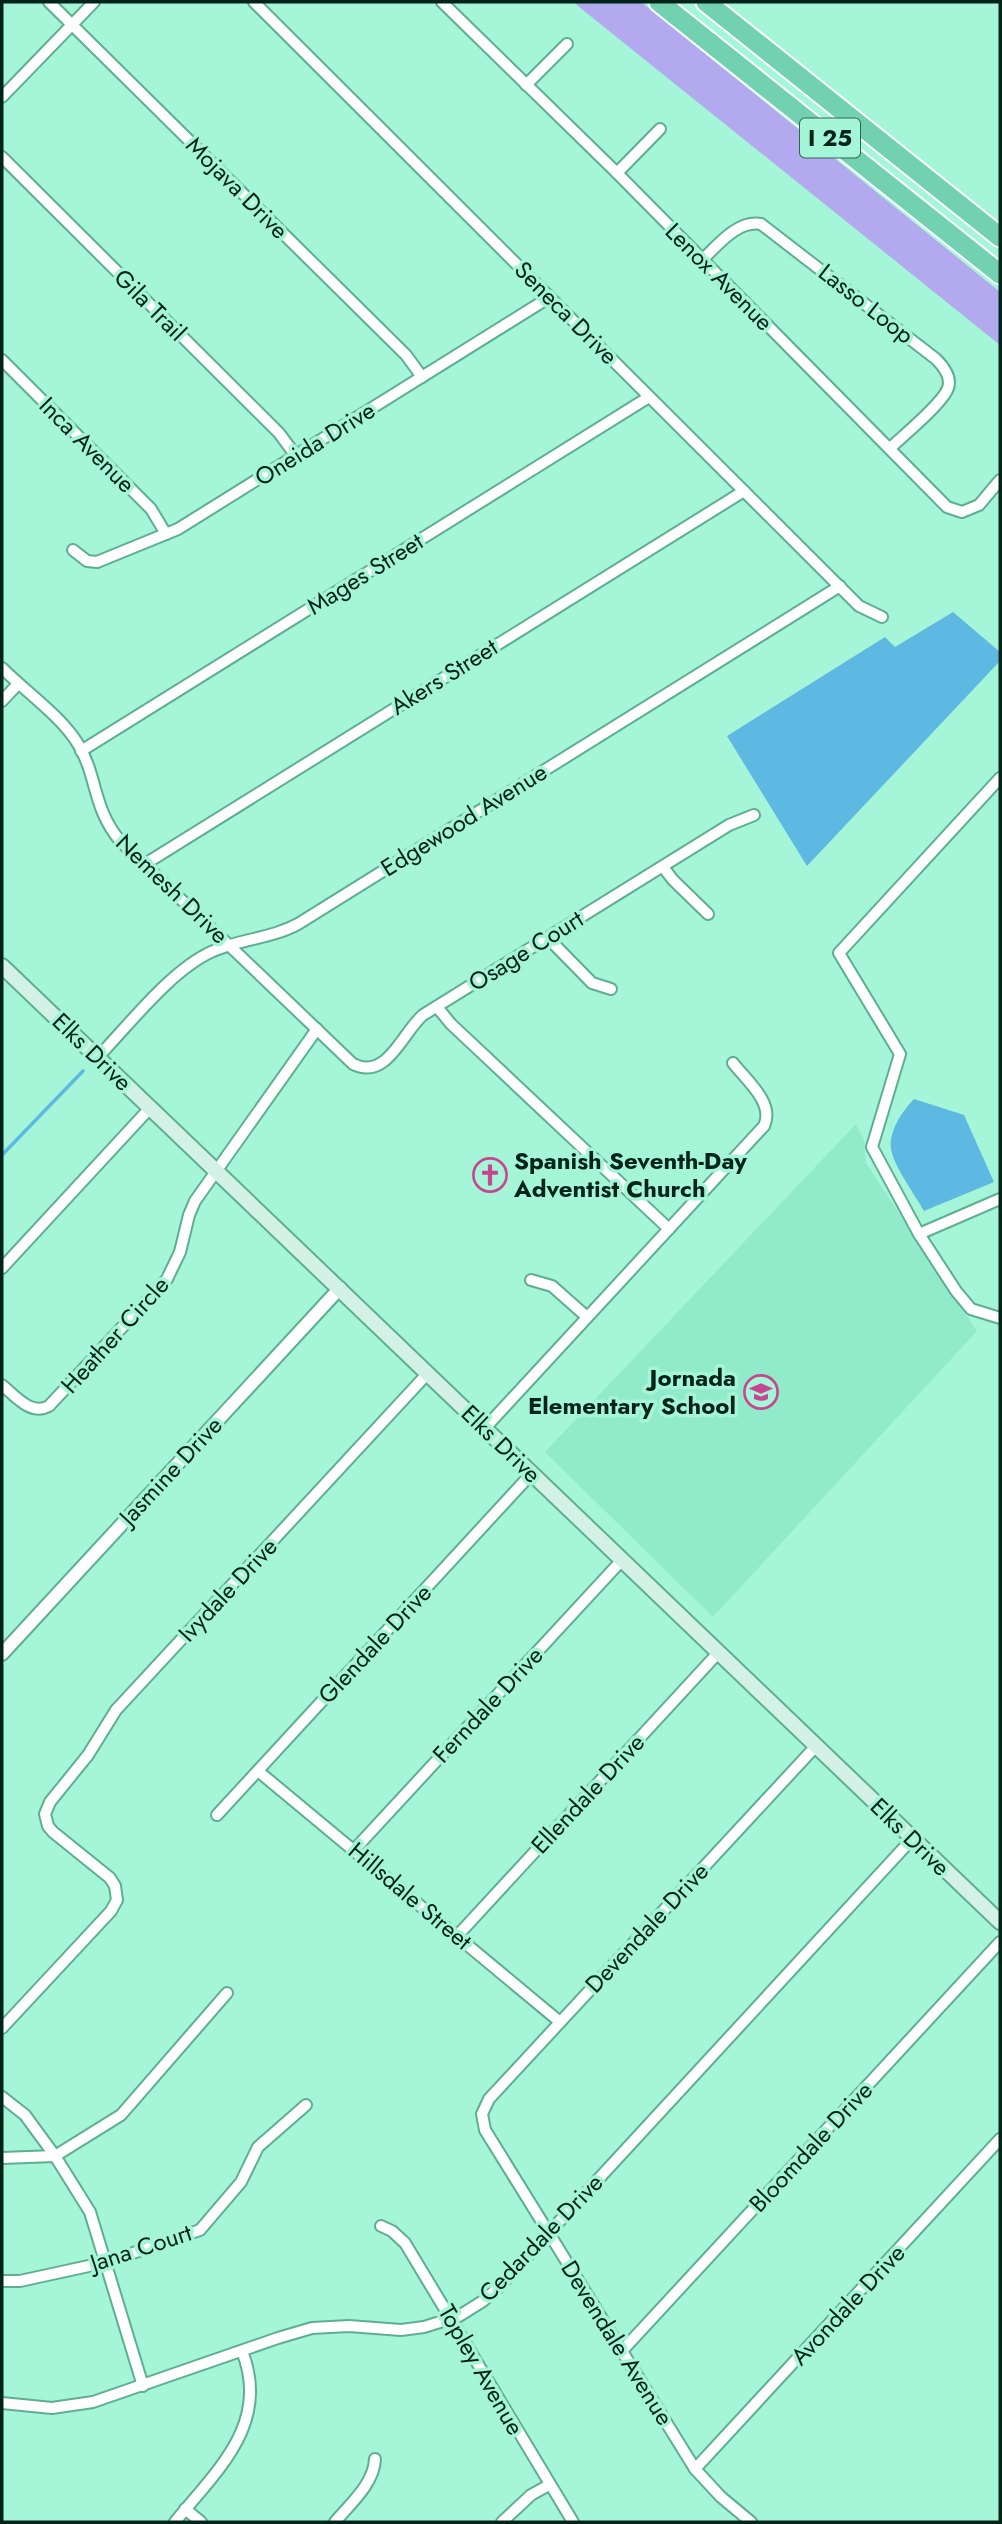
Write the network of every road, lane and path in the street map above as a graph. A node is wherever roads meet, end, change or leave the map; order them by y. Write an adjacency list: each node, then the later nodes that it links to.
1 (49, 2): 7 (street, Mojava Drive)
2 (94, 2): 7 (street)
3 (254, 2): 17 (street, Seneca Drive)
4 (442, 2): 9 (street, Lenox Avenue)
5 (659, 2): 16 (highway, I 25)
6 (706, 2): 14 (highway, I 25)
7 (72, 24): 10 (street); 19 (street, Mojava Drive)
8 (567, 44): 9 (street)
9 (526, 85): 13 (street, Lenox Avenue)
10 (2, 97)
11 (660, 129): 13 (street)
12 (2, 157): 22 (street, Gila Trail)
13 (617, 173): 15 (street, Lenox Avenue)
14 (1000, 237)
15 (702, 260): 21 (street, Lenox Avenue); 21 (street, Lasso Loop)
16 (1000, 274)
17 (550, 297): 19 (street, Oneida Drive); 20 (street, Seneca Drive)
18 (2, 360): 25 (street, Inca Avenue)
19 (422, 377): 22 (street, Oneida Drive)
20 (649, 397): 24 (street, Seneca Drive); 32 (street, Mages Street)
21 (890, 449): 23 (street, Lenox Avenue)
22 (296, 456): 25 (street, Oneida Drive)
23 (1000, 480)
24 (744, 491): 27 (street, Seneca Drive); 35 (street, Akers Street)
25 (166, 534): 26 (street, Oneida Drive)
26 (73, 550)
27 (840, 586): 28 (street, Seneca Drive); 39 (street, Edgewood Avenue)
28 (882, 617)
29 (2, 668): 30 (street, Nemesh Drive)
30 (18, 684): 31 (street); 32 (street, Nemesh Drive)
31 (2, 701)
32 (81, 751): 35 (street, Nemesh Drive)
33 (1000, 778): 50 (street)
34 (754, 815): 36 (street, Osage Court)
35 (145, 864): 39 (street, Nemesh Drive)
36 (663, 867): 37 (street); 38 (street, Osage Court)
37 (708, 915)
38 (548, 938): 41 (street); 42 (street, Osage Court)
39 (230, 946): 43 (street, Nemesh Drive); 44 (street, Edgewood Avenue)
40 (2, 966): 44 (main road, Elks Drive)
41 (611, 989)
42 (437, 1007): 43 (street, Osage Court); 49 (street)
43 (317, 1029): 47 (street)
44 (97, 1058): 46 (main road, Elks Drive)
45 (733, 1063): 49 (street)
46 (150, 1108): 47 (main road, Elks Drive); 51 (street)
47 (216, 1171): 53 (main road, Elks Drive); 57 (street, Heather Circle)
48 (1000, 1199): 50 (street)
49 (669, 1229): 54 (street)
50 (919, 1234): 55 (street)
51 (2, 1268)
52 (530, 1280): 54 (street)
53 (340, 1288): 56 (main road, Elks Drive); 62 (street, Jasmine Drive)
54 (587, 1317): 58 (street)
55 (1000, 1318)
56 (428, 1373): 58 (main road, Elks Drive); 69 (street, Ivydale Drive)
57 (2, 1385)
58 (485, 1428): 59 (main road, Elks Drive)
59 (532, 1473): 60 (main road, Elks Drive); 64 (street, Glendale Drive)
60 (622, 1560): 61 (main road, Elks Drive); 67 (street, Ferndale Drive)
61 (718, 1653): 63 (main road, Elks Drive); 71 (street, Ellendale Drive)
62 (2, 1654)
63 (816, 1746): 66 (main road, Elks Drive); 74 (street, Devendale Drive)
64 (258, 1771): 65 (street, Glendale Drive); 67 (street, Hillsdale Street)
65 (217, 1815)
66 (912, 1839): 70 (main road, Elks Drive); 83 (street, Cedardale Drive)
67 (354, 1850): 71 (street, Hillsdale Street)
68 (130, 1893): 69 (street)
69 (117, 1895): 75 (street)
70 (1000, 1922)
71 (458, 1935): 74 (street, Hillsdale Street)
72 (1000, 1942): 88 (street, Bloomdale Drive)
73 (227, 1993): 80 (street)
74 (560, 2021): 78 (street, Devendale Drive)
75 (2, 2028)
76 (2, 2097): 80 (street)
77 (306, 2105): 84 (street, Jana Court)
78 (482, 2113): 83 (street, Devendale Avenue)
79 (1000, 2140): 92 (street, Avondale Drive)
80 (55, 2157): 81 (street); 84 (street)
81 (2, 2158)
82 (382, 2226): 86 (street, Topley Avenue)
83 (548, 2233): 86 (street, Cedardale Drive); 88 (street, Devendale Avenue)
84 (107, 2262): 85 (street, Jana Court); 89 (street)
85 (2, 2281)
86 (452, 2319): 87 (street, Cedardale Drive); 93 (street, Topley Avenue)
87 (242, 2351): 89 (street, Cedardale Drive); 94 (street)
88 (621, 2352): 92 (street, Devendale Avenue)
89 (143, 2386): 90 (street, Cedardale Drive)
90 (2, 2403)
91 (375, 2459): 97 (street)
92 (695, 2469): 100 (street, Devendale Avenue)
93 (550, 2484): 98 (street); 99 (street, Topley Avenue)
94 (185, 2509): 95 (street); 96 (street)
95 (175, 2522)
96 (201, 2522)
97 (335, 2522)
98 (502, 2522)
99 (573, 2522)
100 (751, 2522)

